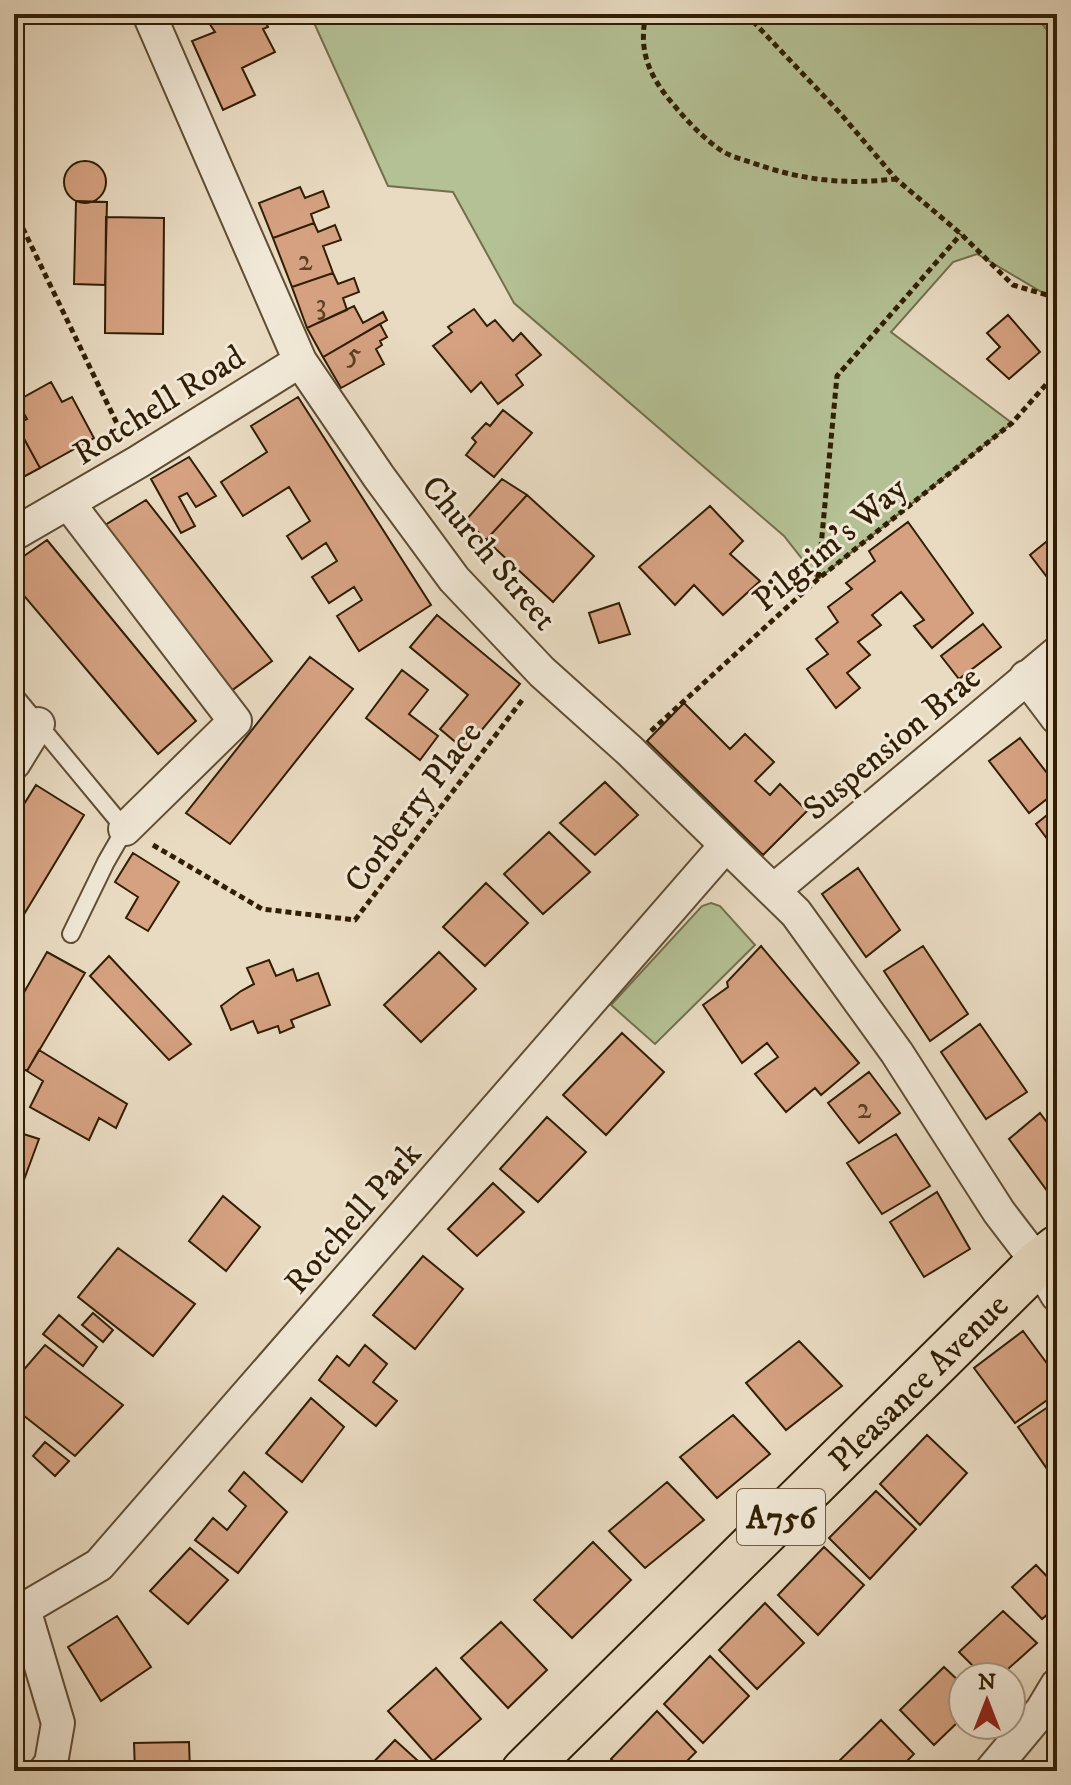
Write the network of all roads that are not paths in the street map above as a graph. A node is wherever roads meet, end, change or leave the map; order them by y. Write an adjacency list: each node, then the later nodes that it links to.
1 (149, 14): 2 (street, Church Street)
2 (300, 361): 3 (street, Rotchell Road); 12 (street, Church Street)
3 (69, 504): 4 (street, Rotchell Road); 11 (street)
4 (14, 534)
5 (1057, 653): 6 (street, Suspension Brae)
6 (1026, 677): 8 (street); 13 (street, Suspension Brae)
7 (14, 695): 9 (lane)
8 (1057, 718)
9 (38, 724): 10 (street); 11 (lane)
10 (14, 763)
11 (125, 829): 14 (lane)
12 (726, 845): 13 (street, Church Street); 16 (street, Rotchell Park)
13 (774, 890): 15 (street, Church Street)
14 (71, 934)
15 (1051, 1269): 19 (main road, Pleasance Avenue / A756)
16 (19, 1610): 18 (street)
17 (1057, 1685): 20 (street)
18 (45, 1771)
19 (524, 1771)
20 (991, 1771)

